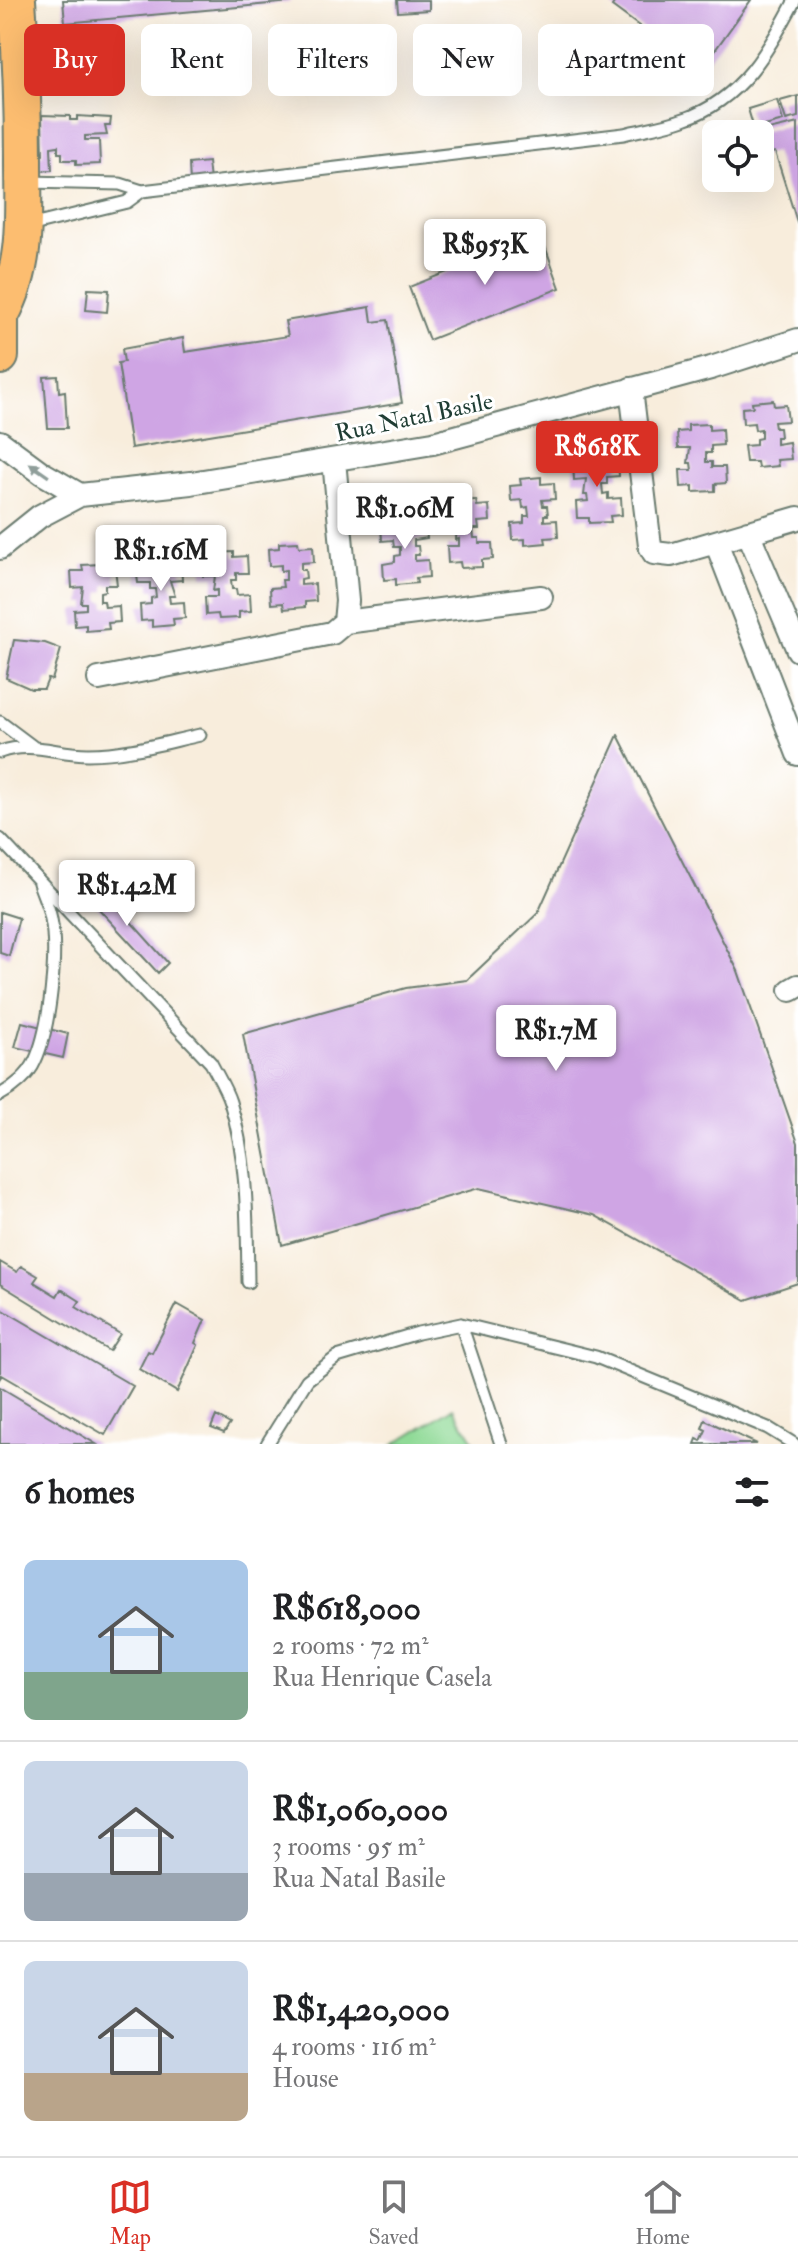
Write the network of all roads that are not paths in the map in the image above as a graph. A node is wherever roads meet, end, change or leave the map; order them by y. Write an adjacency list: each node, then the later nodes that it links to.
1 (17, 0): 3 (highway)
2 (795, 0): 4 (lane)
3 (23, 181): 4 (lane); 5 (highway)
4 (142, 191): 5 (lane)
5 (23, 227): 6 (highway)
6 (1, 307): 8 (highway)
7 (798, 340): 9 (street, Rua Natal Basile)
8 (0, 356)
9 (631, 389): 11 (street, Rua Natal Basile); 15 (street)
10 (0, 442): 12 (street, one-way to 10)
11 (334, 460): 12 (street, Rua Natal Basile); 18 (street)
12 (80, 495): 16 (street, Rua Natal Basile)
13 (798, 518): 14 (street)
14 (748, 532): 15 (street); 19 (street)
15 (716, 542): 25 (street)
16 (0, 548)
17 (541, 597): 18 (street)
18 (345, 622): 20 (street)
19 (798, 650)
20 (99, 679)
21 (0, 722): 23 (lane)
22 (200, 735): 23 (lane)
23 (32, 746): 24 (lane)
24 (0, 752)
25 (798, 754)
26 (0, 839): 27 (lane)
27 (38, 880): 28 (lane); 29 (lane)
28 (0, 1095)
29 (248, 1282)
30 (461, 1324): 31 (lane); 32 (lane); 33 (lane)
31 (267, 1444)
32 (501, 1444)
33 (794, 1444)

